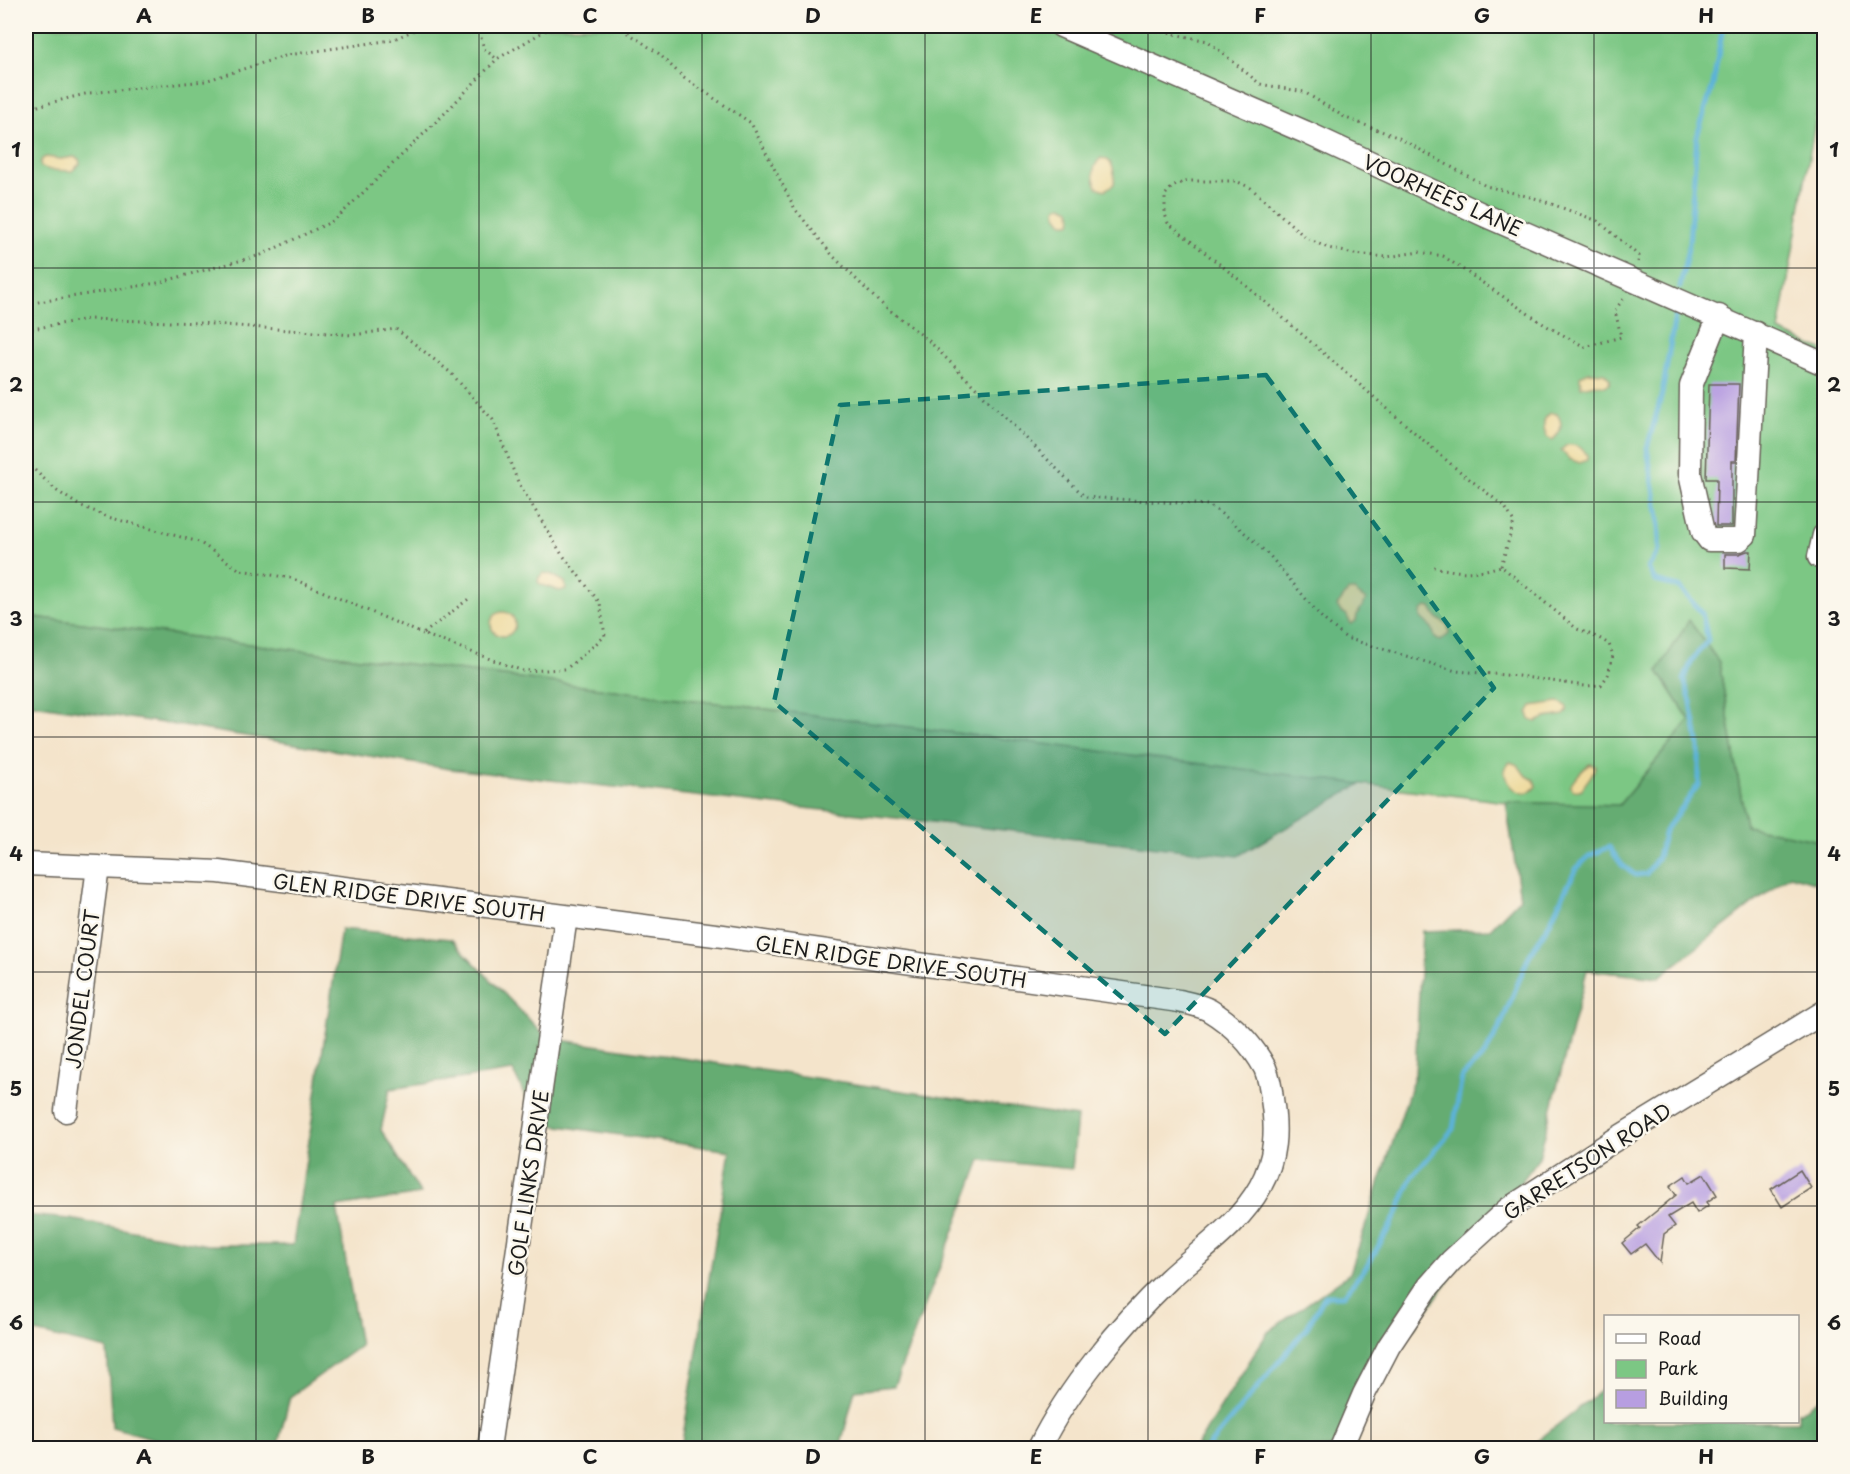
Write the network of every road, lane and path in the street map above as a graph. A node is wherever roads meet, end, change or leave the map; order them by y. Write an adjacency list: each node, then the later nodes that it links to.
1 (423, 26): 8 (path)
2 (478, 26): 7 (path)
3 (553, 26): 7 (path)
4 (618, 26): 18 (path)
5 (1061, 26): 9 (street, VOORHEES LANE)
6 (1146, 26): 9 (path)
7 (497, 59): 10 (path)
8 (26, 109)
9 (1638, 281): 11 (street, VOORHEES LANE); 18 (path)
10 (26, 304)
11 (1719, 316): 13 (street, VOORHEES LANE); 13 (street)
12 (26, 330): 21 (path)
13 (1756, 333): 14 (street, VOORHEES LANE)
14 (1824, 364)
15 (26, 462): 21 (path)
16 (1824, 535): 17 (street)
17 (1819, 557)
18 (1501, 566): 19 (path)
19 (1434, 567)
20 (471, 597): 21 (path)
21 (423, 634)
22 (26, 864): 23 (street, GLEN RIDGE DRIVE SOUTH)
23 (98, 867): 24 (street, GLEN RIDGE DRIVE SOUTH); 26 (street, JONDEL COURT)
24 (566, 917): 27 (street, GOLF LINKS DRIVE); 28 (street, GLEN RIDGE DRIVE SOUTH)
25 (1824, 1012): 29 (street, GARRETSON ROAD)
26 (66, 1111)
27 (489, 1449)
28 (1039, 1449)
29 (1341, 1449)

